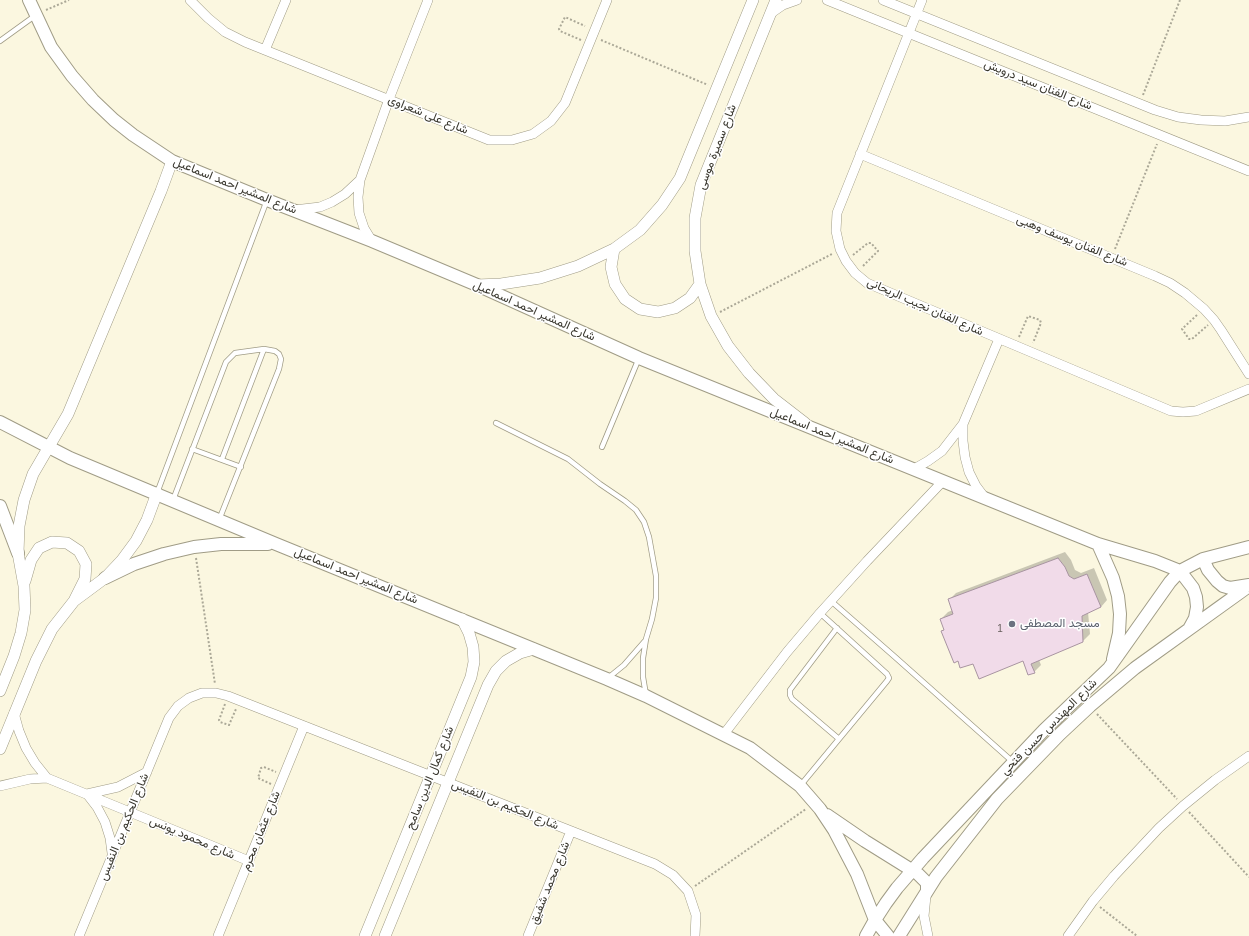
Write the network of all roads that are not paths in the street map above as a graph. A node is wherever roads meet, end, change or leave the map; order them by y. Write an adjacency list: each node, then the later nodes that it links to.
1 (29, 0): 14 (main road, شارع المشير احمد اسماعيل)
2 (190, 0): 17 (street, شارع على شعراوى)
3 (286, 0): 17 (street)
4 (428, 0): 18 (street)
5 (607, 0): 18 (street, شارع على شعراوى)
6 (753, 0): 27 (street, شارع سميرة موسى)
7 (776, 0): 12 (street, شارع سميرة موسى)
8 (797, 0): 12 (street)
9 (827, 0): 15 (street, شارع الفنان سيد درويش)
10 (883, 0): 13 (street, شارع الفنان سيد درويش)
11 (922, 0): 13 (street, شارع الفنان نجيب الريحانى)
12 (770, 14): 28 (street, شارع سميرة موسى)
13 (917, 14): 15 (street, شارع الفنان نجيب الريحانى); 19 (street, شارع الفنان سيد درويش)
14 (36, 15): 16 (lane); 21 (main road, شارع المشير احمد اسماعيل)
15 (909, 33): 20 (street, شارع الفنان نجيب الريحانى); 22 (street, شارع الفنان سيد درويش)
16 (0, 41)
17 (265, 50): 18 (street, شارع على شعراوى)
18 (389, 99): 23 (street)
19 (1249, 117)
20 (860, 154): 30 (street, شارع الفنان نجيب الريحانى); 33 (street, شارع الفنان يوسف وهبى)
21 (172, 161): 24 (main road, شارع المشير احمد اسماعيل); 40 (street)
22 (1249, 171)
23 (360, 180): 25 (street); 26 (street)
24 (267, 200): 25 (main road, شارع المشير احمد اسماعيل); 46 (lane)
25 (292, 210): 26 (main road, شارع المشير احمد اسماعيل)
26 (372, 241): 29 (main road, شارع المشير احمد اسماعيل)
27 (614, 249): 28 (street); 29 (street, شارع سميرة موسى)
28 (700, 284): 38 (street, شارع سميرة موسى)
29 (477, 285): 32 (main road, شارع المشير احمد اسماعيل)
30 (998, 339): 34 (street, شارع الفنان نجيب الريحانى); 37 (street)
31 (264, 349): 41 (lane); 42 (lane); 43 (lane)
32 (639, 358): 38 (main road, شارع المشير احمد اسماعيل); 39 (lane)
33 (1249, 374)
34 (1249, 389)
35 (0, 422): 40 (main road, شارع المشير احمد اسماعيل)
36 (496, 423): 66 (lane)
37 (963, 424): 44 (street); 47 (street)
38 (810, 427): 44 (main road, شارع المشير احمد اسماعيل)
39 (602, 447)
40 (48, 448): 46 (main road, شارع المشير احمد اسماعيل); 54 (street)
41 (192, 449): 42 (lane); 48 (lane)
42 (222, 460): 43 (lane)
43 (241, 467): 50 (lane)
44 (914, 469): 45 (main road, شارع المشير احمد اسماعيل)
45 (943, 481): 47 (main road, شارع المشير احمد اسماعيل); 61 (street)
46 (156, 493): 48 (main road, شارع المشير احمد اسماعيل); 57 (street)
47 (985, 498): 52 (main road, شارع المشير احمد اسماعيل)
48 (173, 500): 50 (main road, شارع المشير احمد اسماعيل)
49 (0, 506): 54 (main road)
50 (219, 520): 51 (main road, شارع المشير احمد اسماعيل)
51 (276, 544): 57 (main road); 63 (main road, شارع المشير احمد اسماعيل)
52 (1098, 544): 56 (main road, شارع المشير احمد اسماعيل); 68 (main road)
53 (1248, 547): 55 (main road, شارع المهندس حسن فتحي)
54 (18, 553): 58 (street)
55 (1203, 559): 56 (main road, شارع المهندس حسن فتحي); 59 (main road)
56 (1180, 571): 65 (main road); 68 (main road, شارع المهندس حسن فتحي)
57 (105, 578): 60 (street)
58 (24, 586): 60 (street); 70 (street)
59 (1249, 586): 65 (main road, شارع المهندس حسن فتحي)
60 (74, 601): 72 (street)
61 (831, 601): 62 (street); 78 (lane)
62 (820, 613): 64 (lane); 74 (street)
63 (462, 619): 67 (main road, شارع المشير احمد اسماعيل); 80 (street, شارع كمال الدين سامح)
64 (837, 628): 75 (lane); 75 (lane)
65 (1190, 629): 90 (main road, شارع المهندس حسن فتحي)
66 (646, 639): 69 (lane); 71 (lane)
67 (534, 649): 69 (main road, شارع المشير احمد اسماعيل); 82 (street, شارع كمال الدين سامح)
68 (1109, 668): 78 (main road, شارع المهندس حسن فتحي)
69 (607, 679): 71 (main road, شارع المشير احمد اسماعيل)
70 (0, 691)
71 (646, 696): 74 (main road, شارع المشير احمد اسماعيل)
72 (14, 713): 76 (street); 81 (street, شارع محمود يونس)
73 (304, 726): 79 (street, شارع الحكيم بن النفيس); 80 (street, شارع الحكيم بن النفيس); 92 (street, شارع عثمان محرم)
74 (724, 734): 84 (main road, شارع المشير احمد اسماعيل)
75 (839, 738): 84 (lane)
76 (0, 749)
77 (1249, 756): 106 (street)
78 (1013, 762): 89 (main road, شارع المهندس حسن فتحي)
79 (147, 772): 85 (street); 87 (street, شارع الحكيم بن النفيس)
80 (431, 776): 82 (street, شارع الحكيم بن النفيس); 98 (street, شارع كمال الدين سامح)
81 (47, 778): 83 (street, شارع محمود يونس); 85 (street, شارع محمود يونس)
82 (448, 782): 88 (street, شارع الحكيم بن النفيس); 99 (street, شارع كمال الدين سامح)
83 (0, 786)
84 (800, 786): 86 (main road, شارع المشير احمد اسماعيل)
85 (87, 794): 87 (street, شارع محمود يونس); 91 (street)
86 (817, 806): 93 (main road); 95 (main road)
87 (130, 812): 91 (street, شارع الحكيم بن النفيس); 92 (street, شارع محمود يونس)
88 (571, 831): 100 (street, شارع محمد شفيق); 101 (street, شارع الحكيم بن النفيس)
89 (943, 838): 90 (main road); 93 (main road, شارع المهندس حسن فتحي)
90 (955, 852): 94 (main road, شارع المهندس حسن فتحي)
91 (113, 854): 96 (street, شارع الحكيم بن النفيس)
92 (249, 861): 97 (street, شارع عثمان محرم)
93 (912, 870): 94 (main road); 95 (main road, شارع المهندس حسن فتحي)
94 (927, 891): 104 (main road, شارع المهندس حسن فتحي); 105 (street)
95 (875, 920): 102 (main road, شارع المهندس حسن فتحي); 103 (main road)
96 (79, 936)
97 (218, 936)
98 (365, 936)
99 (385, 936)
100 (528, 936)
101 (695, 936)
102 (866, 936)
103 (888, 936)
104 (898, 936)
105 (928, 936)
106 (1068, 936)

